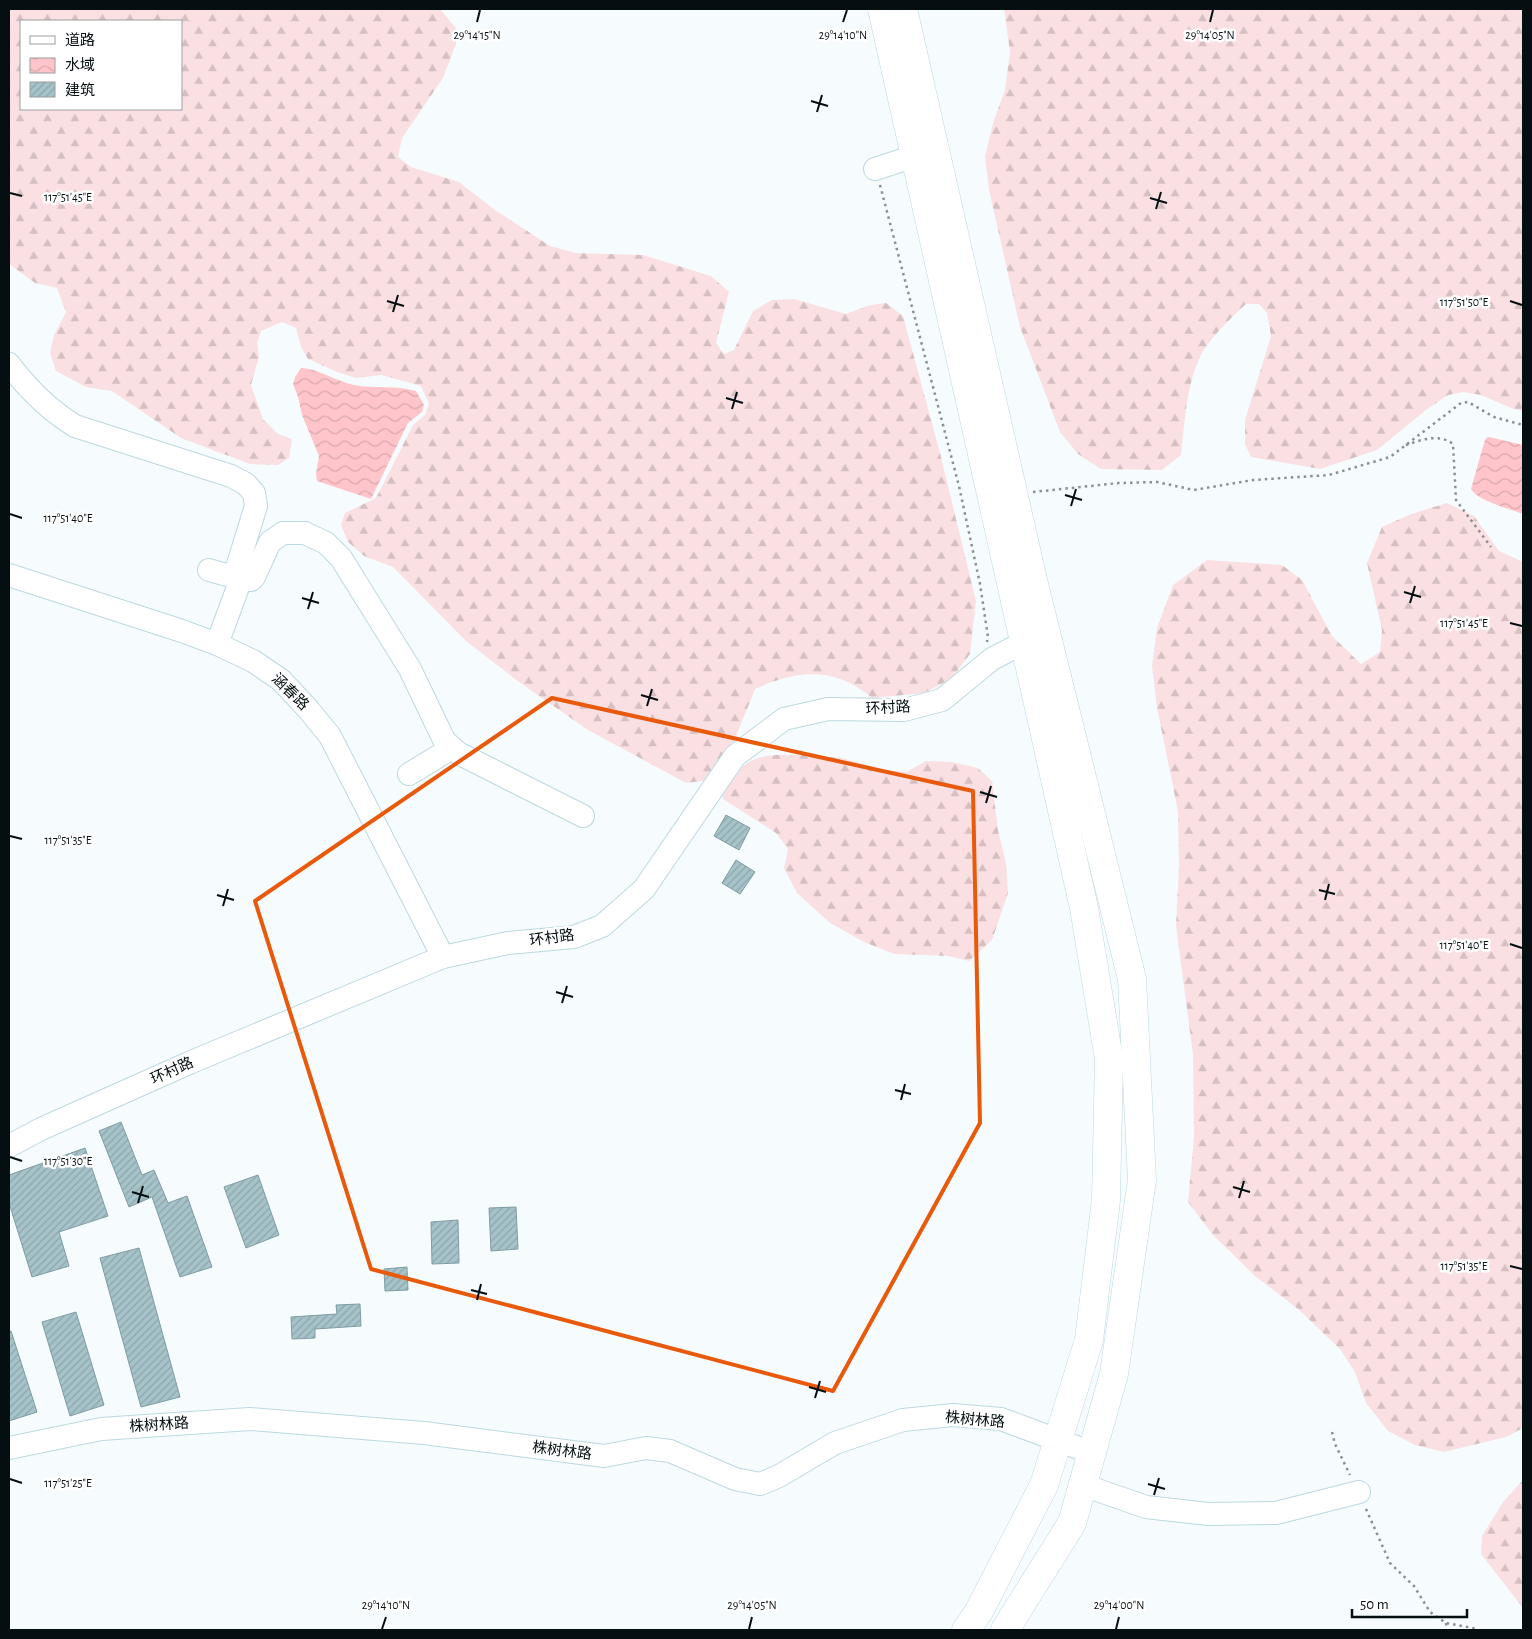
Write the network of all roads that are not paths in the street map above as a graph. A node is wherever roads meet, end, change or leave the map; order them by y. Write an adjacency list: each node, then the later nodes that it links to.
1 (882, 9): 3 (main road)
2 (904, 9): 9 (main road)
3 (915, 156): 4 (street); 9 (main road)
4 (876, 169)
5 (11, 372): 8 (street)
6 (209, 570): 8 (street)
7 (9, 575): 10 (street, 涵春路)
8 (237, 578): 10 (street); 11 (street)
9 (1036, 641): 14 (street, 环村路); 16 (main road); 18 (main road)
10 (217, 644): 14 (street, 涵春路)
11 (452, 748): 12 (street); 13 (street)
12 (409, 774)
13 (583, 816)
14 (443, 957): 15 (street, 环村路)
15 (9, 1146)
16 (1057, 1442): 17 (street, 株树林路); 18 (street, 株树林路); 21 (main road)
17 (9, 1448)
18 (1092, 1453): 19 (main road)
19 (1083, 1485): 20 (street); 22 (main road)
20 (1359, 1492)
21 (966, 1630)
22 (1005, 1630)

